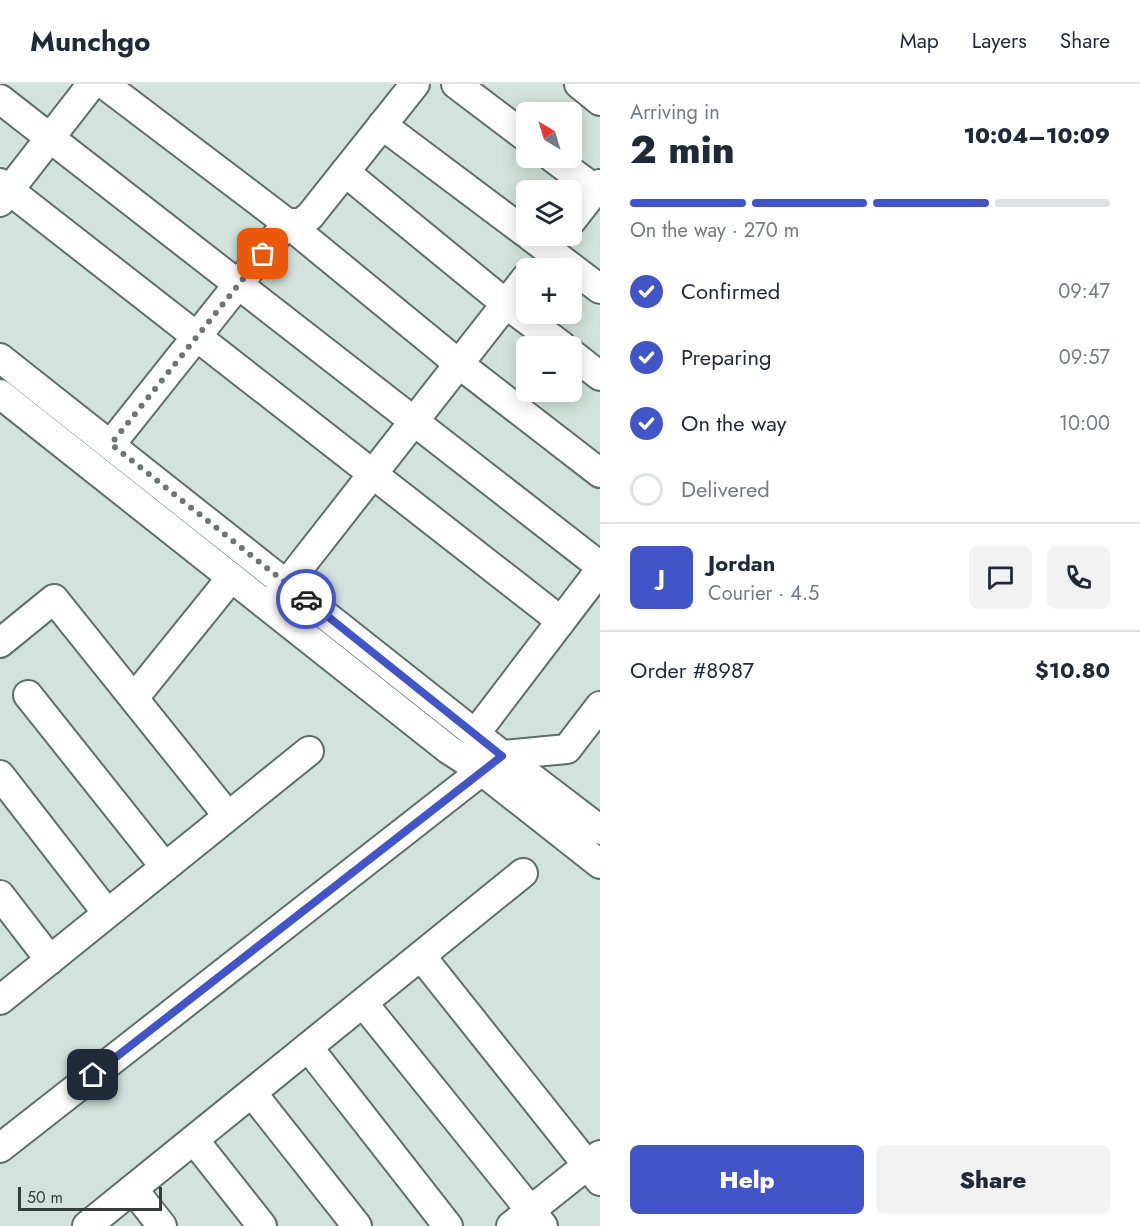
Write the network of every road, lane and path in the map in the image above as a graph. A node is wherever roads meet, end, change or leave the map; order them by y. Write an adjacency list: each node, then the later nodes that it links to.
1 (92, 84): 10 (street)
2 (104, 84): 16 (street)
3 (415, 84): 8 (street)
4 (456, 84): 9 (street)
5 (579, 84): 7 (street)
6 (0, 99): 10 (street)
7 (600, 101)
8 (382, 125): 12 (street); 17 (street)
9 (516, 129)
10 (51, 138): 14 (street); 19 (street)
11 (568, 168): 13 (street)
12 (345, 172): 16 (street); 22 (street)
13 (598, 189): 15 (street)
14 (3, 191): 24 (street)
15 (582, 208)
16 (287, 223): 19 (street); 27 (street)
17 (516, 226)
18 (543, 246): 20 (street)
19 (239, 284): 24 (street); 30 (street)
20 (600, 289)
21 (516, 291): 22 (street)
22 (506, 304): 23 (street); 27 (street)
23 (549, 336)
24 (197, 337): 31 (street); 33 (street)
25 (0, 358): 31 (street)
26 (582, 362): 28 (street)
27 (459, 364): 30 (street); 32 (street)
28 (600, 376)
29 (0, 394): 35 (street)
30 (414, 421): 33 (street); 34 (street)
31 (111, 444): 36 (street)
32 (600, 473)
33 (373, 474): 36 (street); 38 (street)
34 (600, 568): 38 (street)
35 (231, 578): 37 (street); 41 (street)
36 (287, 584): 37 (street); 43 (street)
37 (268, 608): 45 (street)
38 (561, 621): 43 (street)
39 (0, 643): 41 (street)
40 (28, 695): 50 (street)
41 (134, 698): 47 (street)
42 (600, 706): 45 (street)
43 (475, 734): 45 (street)
44 (309, 751): 47 (street)
45 (492, 763): 48 (street); 49 (street); 61 (street)
46 (0, 775): 53 (street)
47 (228, 816): 50 (street)
48 (600, 830)
49 (600, 864)
50 (165, 867): 53 (street)
51 (524, 873): 54 (street)
52 (0, 895): 55 (street)
53 (107, 914): 55 (street)
54 (421, 956): 57 (street); 62 (street)
55 (50, 960): 56 (street)
56 (0, 1000)
57 (363, 1003): 58 (street); 64 (street)
58 (308, 1047): 59 (street); 69 (street)
59 (252, 1093): 60 (street); 68 (street)
60 (194, 1140): 63 (street); 67 (street)
61 (0, 1148)
62 (596, 1167): 64 (street)
63 (132, 1190): 65 (street); 66 (street)
64 (528, 1221)
65 (87, 1226)
66 (162, 1226)
67 (262, 1226)
68 (357, 1226)
69 (448, 1226)

